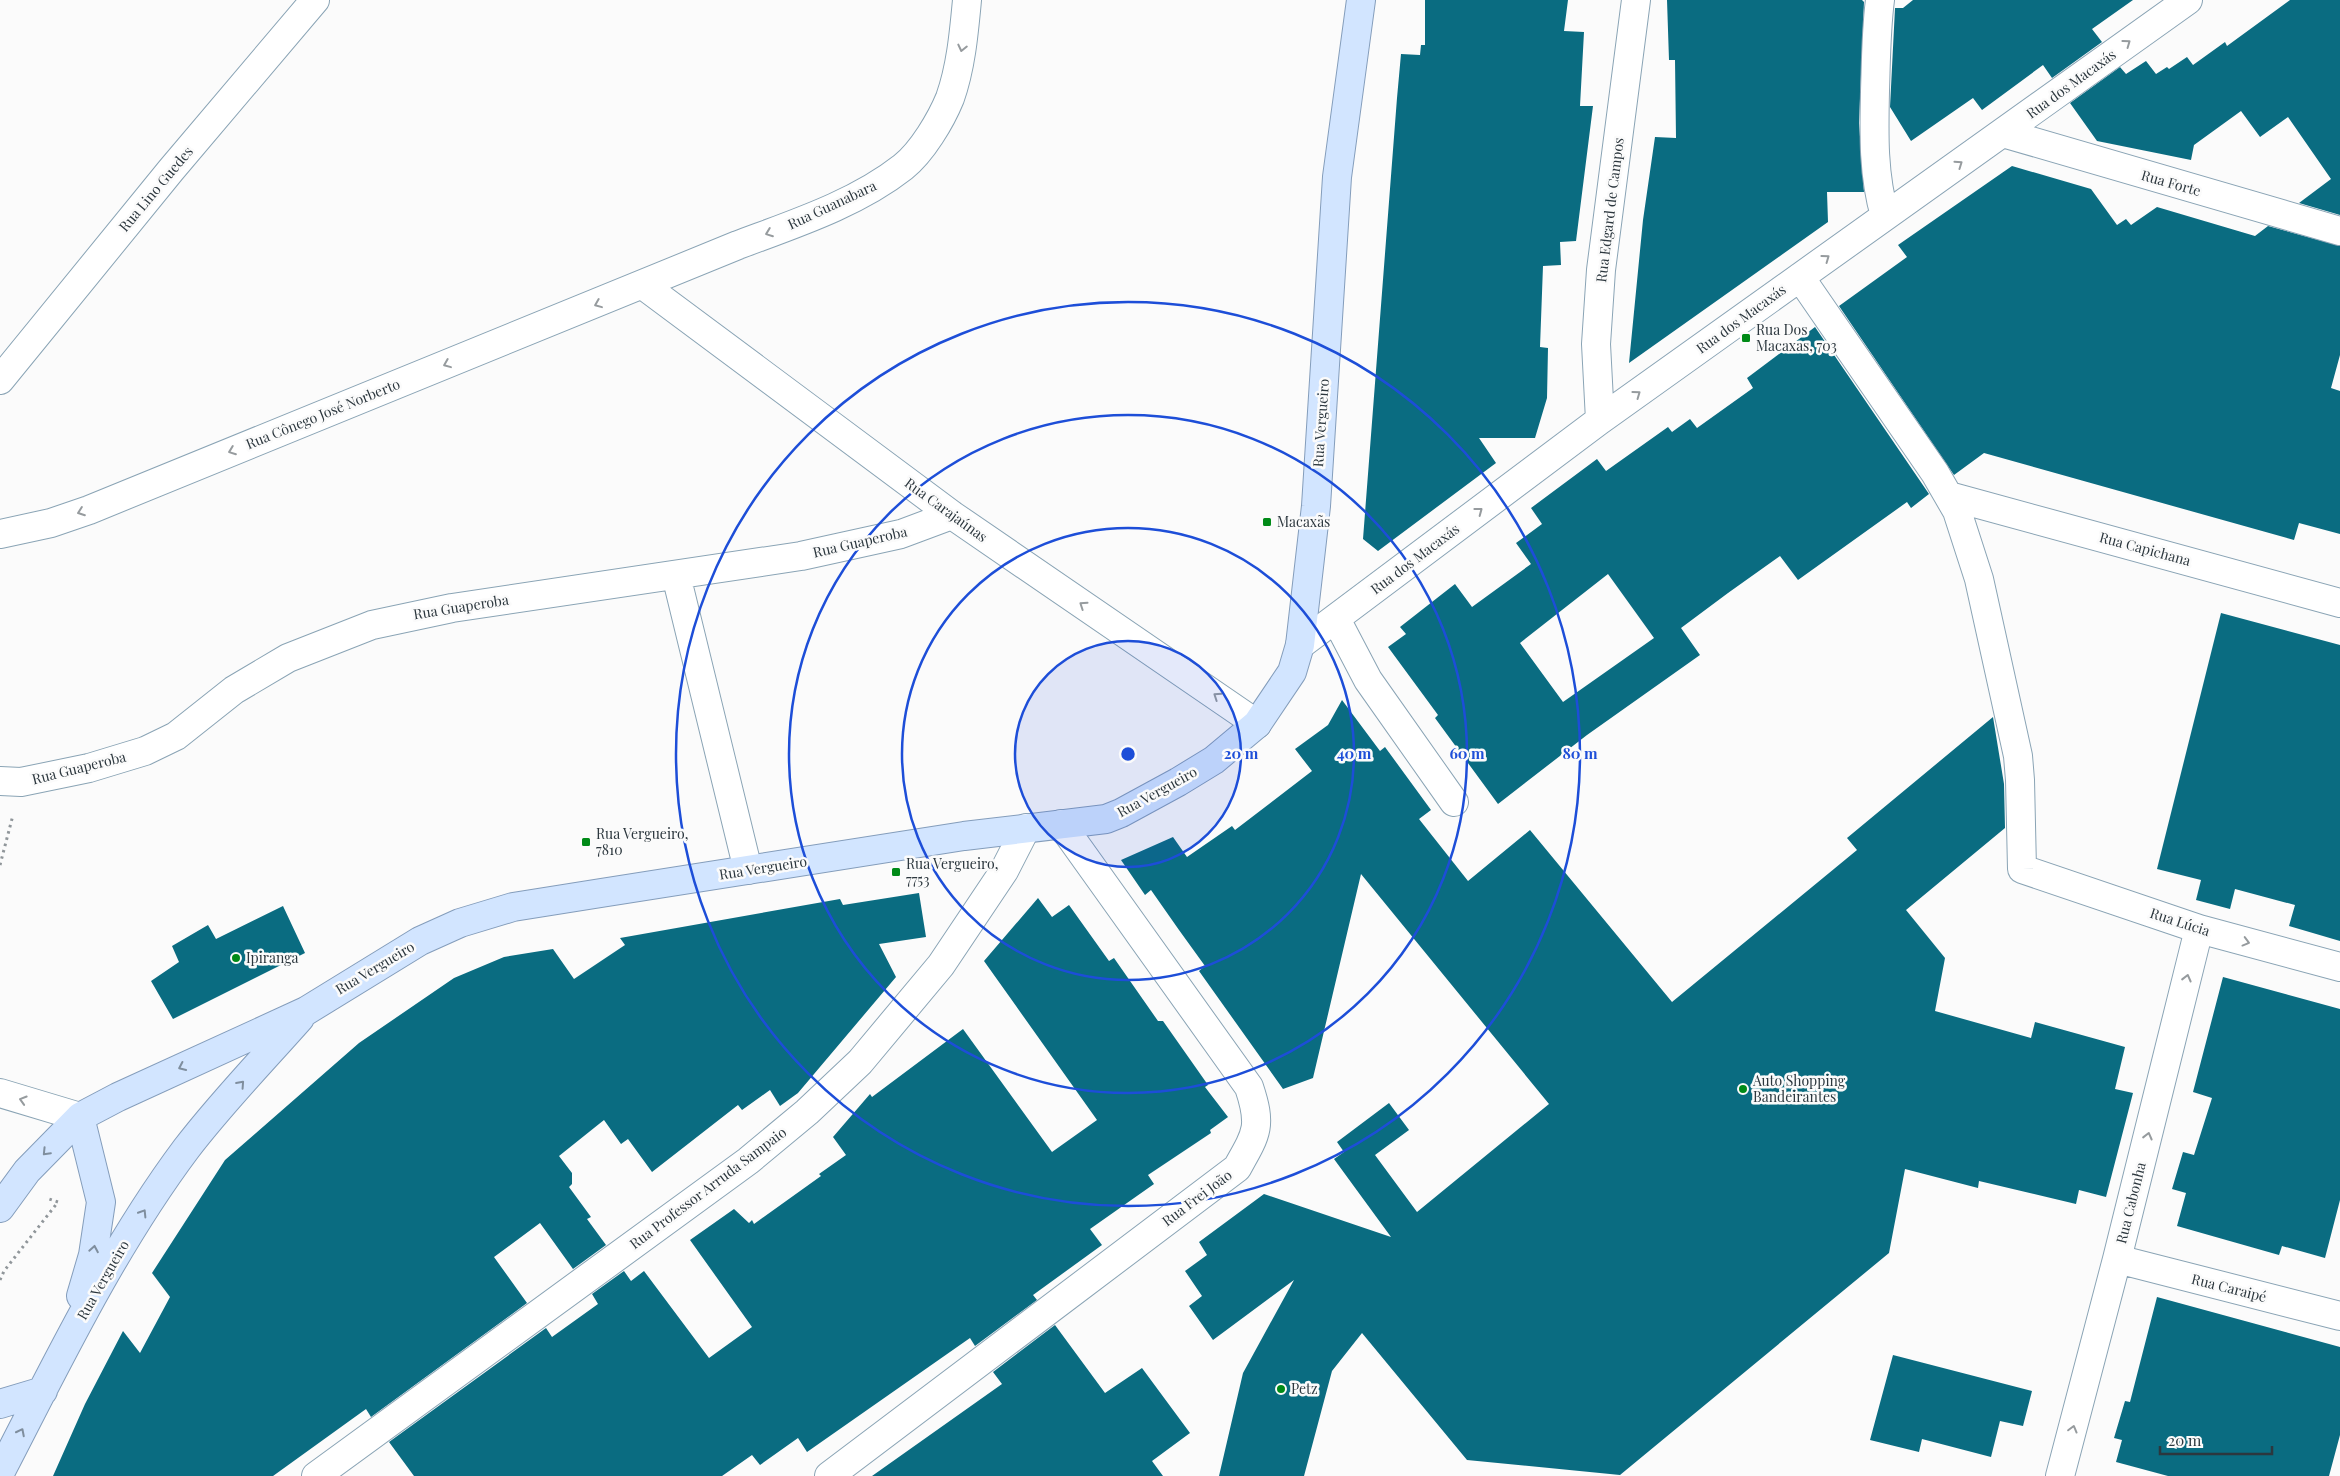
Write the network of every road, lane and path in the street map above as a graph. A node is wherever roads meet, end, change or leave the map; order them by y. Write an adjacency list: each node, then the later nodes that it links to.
1 (316, 0): 12 (street, Rua Lino Guedes)
2 (967, 0): 11 (street, Rua Guanabara, one-way to 11)
3 (1361, 0): 20 (main road, Rua Vergueiro)
4 (1636, 0): 13 (street, Rua Edgard de Campos)
5 (1880, 0): 8 (street)
6 (2188, 0): 7 (street, Rua dos Macaxás, one-way to 6)
7 (2003, 133): 8 (street, Rua dos Macaxás, one-way to 7); 9 (street, Rua Forte)
8 (1885, 216): 10 (street, Rua dos Macaxás, one-way to 8)
9 (2340, 231)
10 (1800, 277): 13 (street, Rua dos Macaxás, one-way to 10); 14 (street)
11 (643, 285): 15 (street, Rua Carajaúnas); 16 (street, Rua Cônego José Norberto, one-way to 16)
12 (0, 380)
13 (1600, 420): 19 (street, Rua dos Macaxás, one-way to 13)
14 (1949, 496): 18 (street, Rua Capichana); 28 (street, Rua Lúcia)
15 (952, 515): 17 (street, Rua Guaperoba); 21 (street, Rua Carajaúnas, one-way to 15)
16 (0, 534)
17 (676, 575): 22 (street, Rua Guaperoba); 27 (street)
18 (2340, 603)
19 (1336, 619): 20 (street, Rua dos Macaxás); 23 (street)
20 (1300, 645): 21 (main road, Rua Vergueiro)
21 (1257, 724): 24 (main road, Rua Vergueiro)
22 (10, 782): 26 (path)
23 (1454, 802)
24 (1062, 824): 25 (main road, Rua Vergueiro); 43 (street, Rua Frei João)
25 (1026, 828): 27 (main road, Rua Vergueiro); 42 (street, Rua Professor Arruda Sampaio)
26 (0, 865)
27 (748, 870): 30 (main road, Rua Vergueiro)
28 (2199, 929): 29 (street, Rua Lúcia, one-way to 29); 35 (street, Rua Cabonha, one-way to 28)
29 (2340, 967)
30 (306, 1011): 32 (main road, Rua Vergueiro, one-way to 32); 38 (main road, Rua Vergueiro, one-way to 30)
31 (0, 1093): 32 (street, one-way to 31)
32 (80, 1117): 33 (main road, Rua Vergueiro, one-way to 33); 38 (main road, one-way to 32)
33 (4, 1194)
34 (58, 1202): 36 (path)
35 (2117, 1259): 37 (street, Rua Caraipé); 44 (street, Rua Cabonha, one-way to 35)
36 (0, 1280)
37 (2340, 1316)
38 (66, 1346): 39 (main road, Rua Vergueiro)
39 (43, 1391): 40 (main road); 41 (main road, Rua Vergueiro, one-way to 39)
40 (0, 1404)
41 (0, 1473)
42 (316, 1476)
43 (829, 1476)
44 (2060, 1476)

